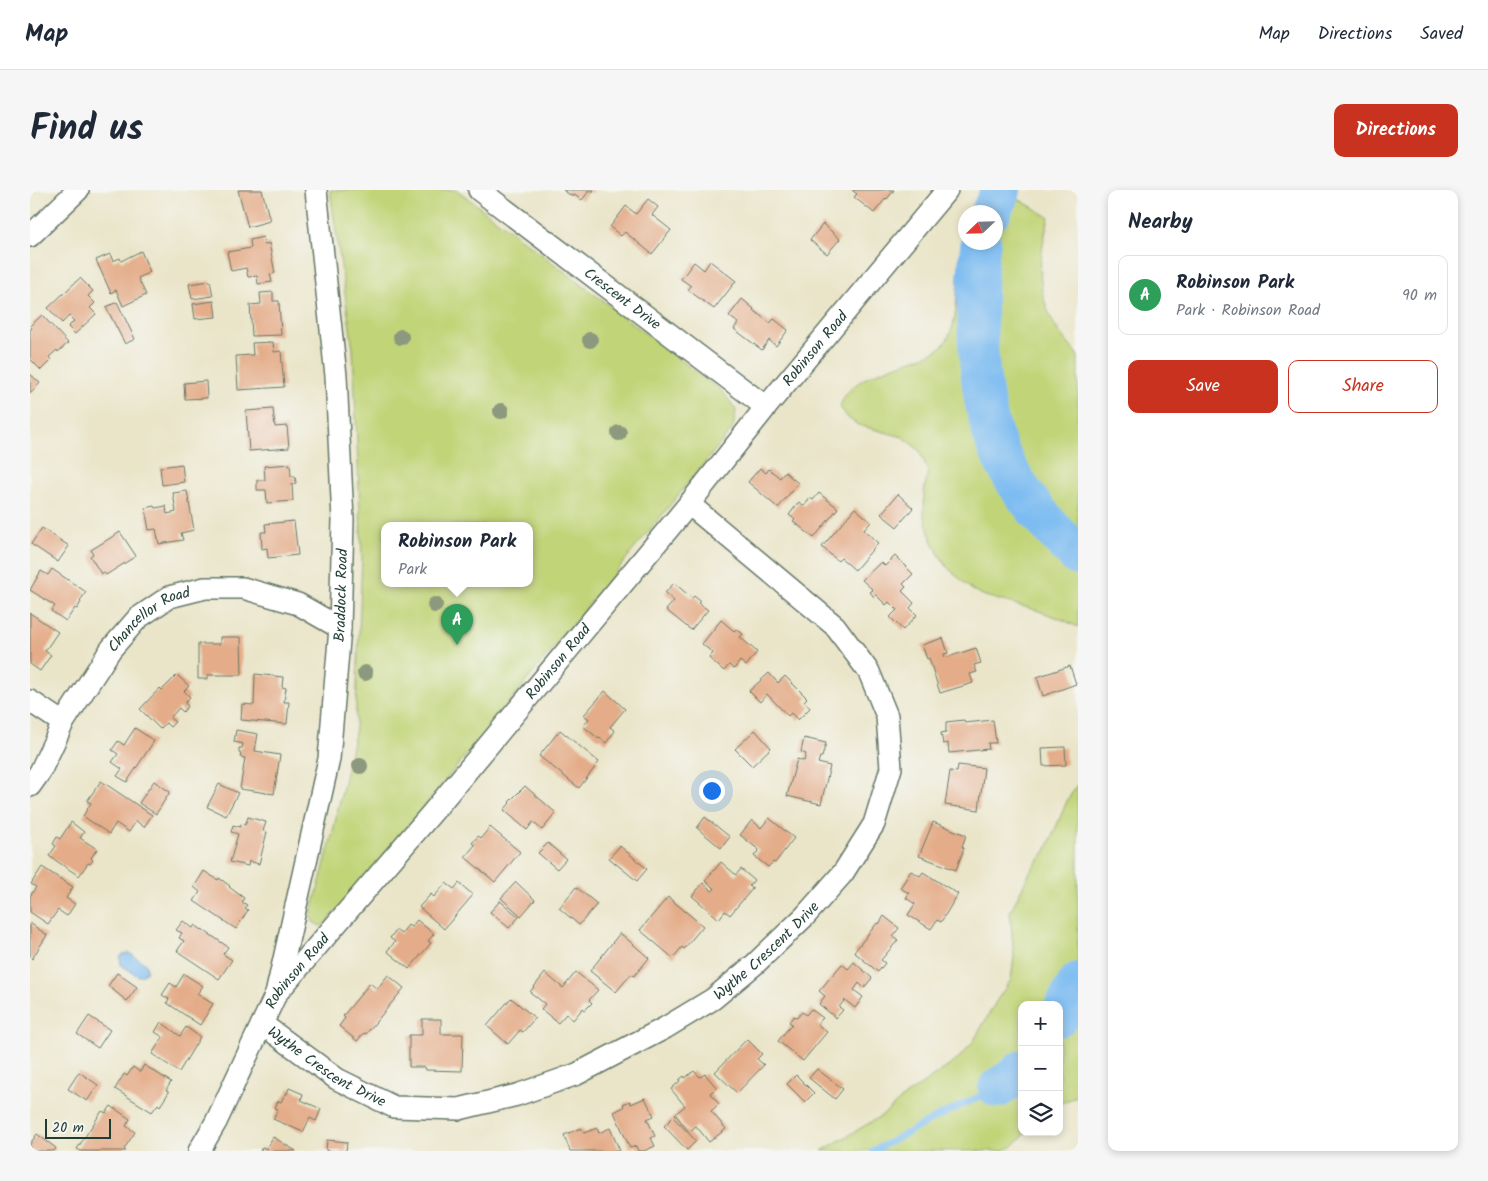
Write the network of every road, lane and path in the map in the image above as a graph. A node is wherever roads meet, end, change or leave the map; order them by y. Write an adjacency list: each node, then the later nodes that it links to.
1 (78, 190): 5 (street)
2 (316, 190): 8 (street, Braddock Road)
3 (480, 190): 6 (street, Crescent Drive)
4 (947, 190): 6 (street, Robinson Road)
5 (30, 236)
6 (766, 406): 7 (street, Robinson Road)
7 (689, 504): 12 (street, Robinson Road); 13 (street, Wythe Crescent Drive)
8 (340, 628): 10 (street, Chancellor Road); 12 (street, Braddock Road)
9 (30, 701): 10 (street)
10 (63, 723): 11 (street, Chancellor Road)
11 (30, 786)
12 (276, 994): 13 (street, Robinson Road)
13 (262, 1024): 14 (street, Robinson Road)
14 (198, 1151)

